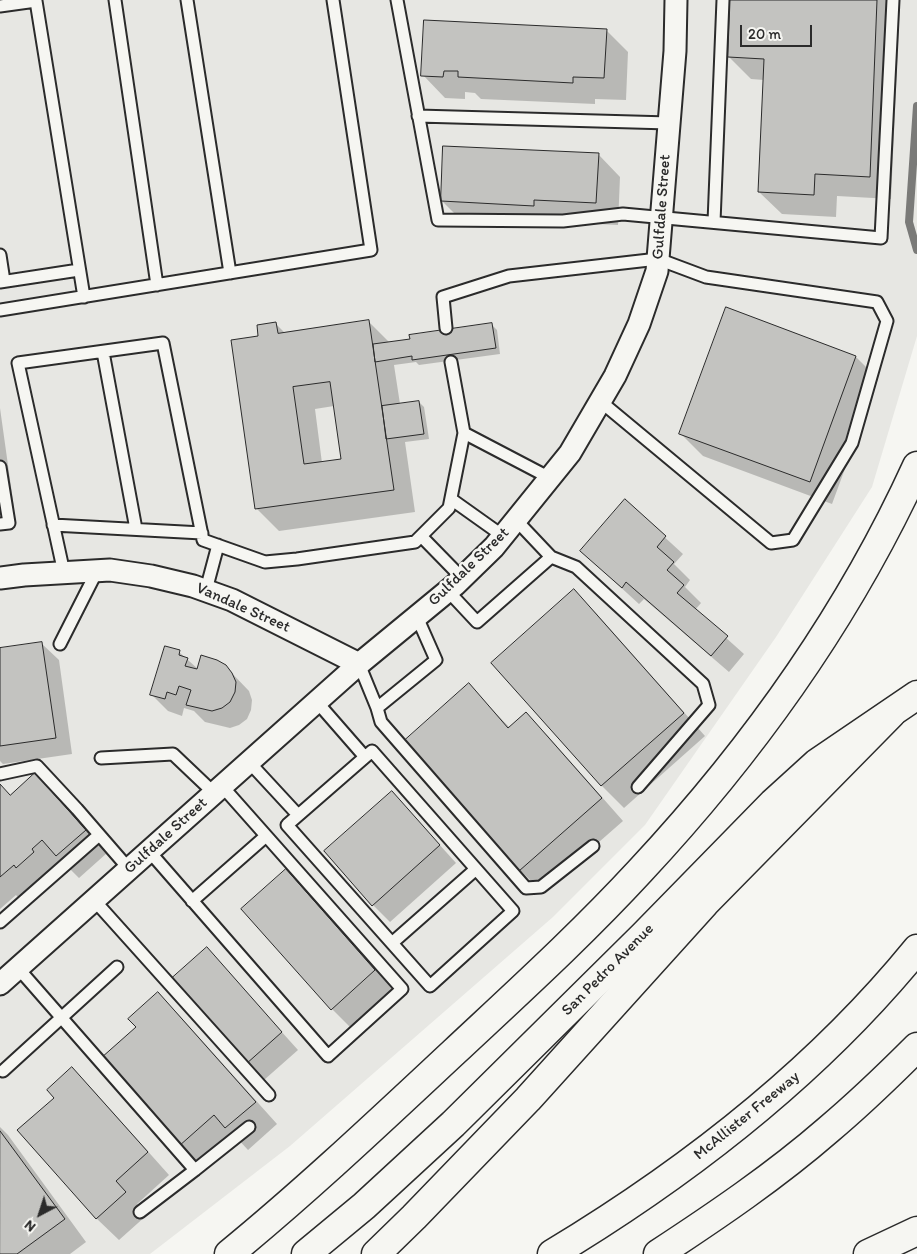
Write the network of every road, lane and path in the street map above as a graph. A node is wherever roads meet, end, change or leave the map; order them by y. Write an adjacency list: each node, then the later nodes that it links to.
1 (36, 0): 9 (lane); 16 (lane)
2 (115, 0): 19 (lane)
3 (187, 0): 17 (lane)
4 (333, 0): 17 (lane)
5 (398, 0): 10 (lane)
6 (676, 0): 11 (street, Gulfdale Street)
7 (723, 0): 13 (lane)
8 (893, 0): 13 (lane)
9 (0, 6)
10 (418, 116): 11 (lane); 12 (lane)
11 (669, 123): 12 (street, Gulfdale Street)
12 (662, 217): 13 (lane); 15 (street, Gulfdale Street)
13 (714, 222)
14 (0, 255): 18 (lane)
15 (658, 259): 22 (lane); 25 (street, Gulfdale Street); 25 (lane)
16 (79, 270): 18 (lane); 20 (lane)
17 (230, 273): 19 (lane)
18 (2, 281)
19 (157, 285): 20 (lane)
20 (84, 297): 21 (lane)
21 (0, 310)
22 (446, 328)
23 (103, 352): 32 (lane); 34 (lane); 35 (lane)
24 (451, 362): 26 (lane)
25 (600, 400): 29 (street, Gulfdale Street)
26 (464, 434): 29 (lane); 30 (lane)
27 (917, 466): 80 (main road)
28 (0, 467): 31 (lane)
29 (550, 478): 33 (street, Gulfdale Street)
30 (451, 499): 33 (lane); 36 (lane)
31 (0, 524)
32 (53, 525): 34 (lane); 40 (lane)
33 (510, 528): 38 (lane); 42 (street, Gulfdale Street)
34 (136, 529): 35 (lane)
35 (202, 533): 37 (lane)
36 (421, 536): 37 (lane); 42 (lane)
37 (218, 544): 43 (lane)
38 (551, 556): 42 (lane); 55 (lane)
39 (97, 571): 40 (street, Vandale Street); 43 (street, Vandale Street); 45 (lane)
40 (64, 573): 41 (street, Vandale Street)
41 (1, 574)
42 (455, 584): 44 (street, Gulfdale Street)
43 (206, 590): 46 (street, Vandale Street)
44 (416, 617): 46 (street, Gulfdale Street); 49 (lane)
45 (60, 644)
46 (359, 664): 48 (street, Gulfdale Street); 49 (lane)
47 (917, 695): 50 (main road, San Pedro Avenue)
48 (317, 702): 51 (lane); 53 (street, Gulfdale Street)
49 (377, 708): 60 (lane)
50 (891, 714): 81 (main road, San Pedro Avenue); 82 (main road)
51 (365, 757): 57 (lane); 62 (lane)
52 (101, 758): 56 (lane)
53 (249, 762): 56 (street, Gulfdale Street); 57 (lane)
54 (0, 774): 58 (lane)
55 (638, 787)
56 (218, 790): 59 (lane); 61 (street, Gulfdale Street)
57 (298, 815): 67 (lane)
58 (99, 835): 63 (lane); 66 (lane)
59 (266, 836): 65 (lane); 65 (lane)
60 (592, 846)
61 (149, 851): 63 (street, Gulfdale Street); 65 (lane)
62 (476, 868): 67 (lane); 67 (lane)
63 (129, 870): 64 (street, Gulfdale Street)
64 (94, 900): 70 (street, Gulfdale Street); 75 (lane)
65 (192, 901)
66 (0, 922)
67 (392, 943)
68 (917, 949): 83 (main road, McAllister Freeway)
69 (117, 967): 72 (lane)
70 (18, 968): 71 (street, Gulfdale Street); 72 (lane)
71 (0, 984)
72 (62, 1018): 74 (lane); 77 (lane)
73 (917, 1047): 84 (main road)
74 (3, 1071)
75 (268, 1095)
76 (249, 1128): 77 (lane)
77 (195, 1170): 78 (lane)
78 (140, 1212)
79 (917, 1232): 85 (main road)
80 (229, 1254)
81 (306, 1254)
82 (376, 1254)
83 (552, 1254)
84 (658, 1254)
85 (868, 1254)

